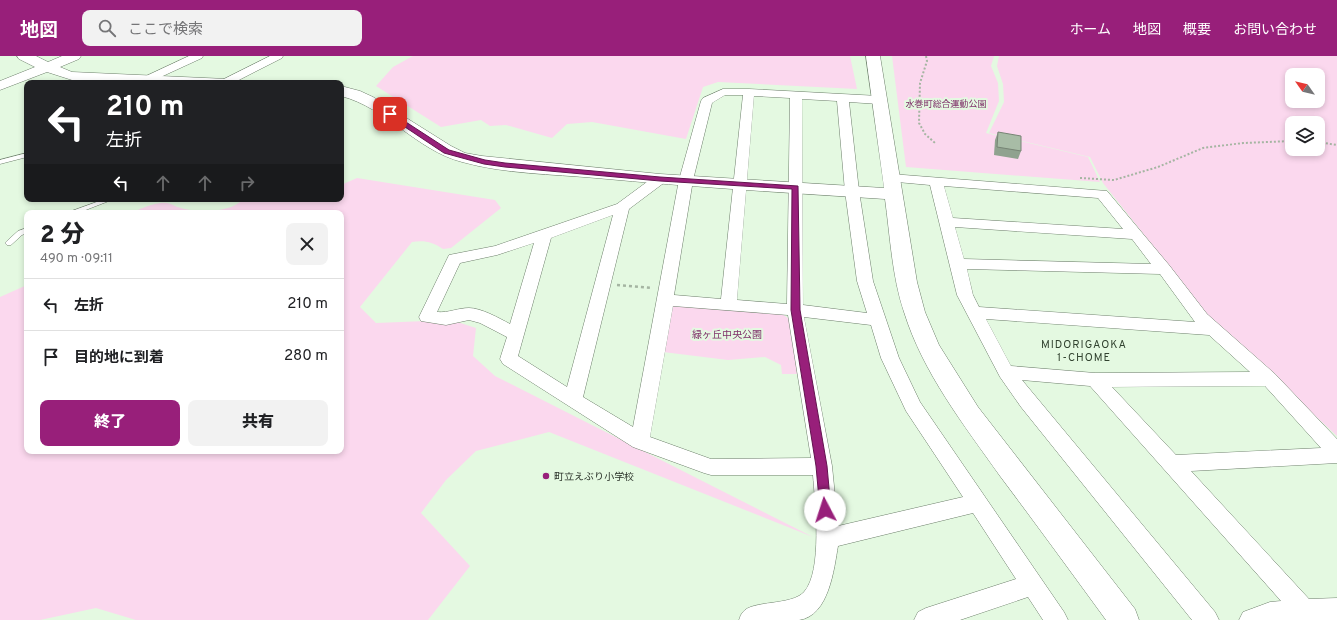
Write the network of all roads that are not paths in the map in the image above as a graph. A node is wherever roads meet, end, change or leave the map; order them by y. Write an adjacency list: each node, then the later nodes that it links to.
1 (24, 56): 6 (street)
2 (74, 56): 6 (street)
3 (198, 56): 7 (street)
4 (278, 56): 10 (street)
5 (873, 56): 16 (street)
6 (48, 66): 8 (street); 11 (street)
7 (148, 79): 8 (street); 9 (street)
8 (92, 80)
9 (167, 80)
10 (231, 80)
11 (0, 86)
12 (344, 92): 19 (street)
13 (749, 92): 14 (street); 20 (street); 22 (street)
14 (796, 95): 15 (street); 24 (street)
15 (844, 99): 16 (street); 25 (street)
16 (878, 100): 23 (street)
17 (24, 156): 18 (lane)
18 (0, 162)
19 (660, 179): 20 (street); 27 (street)
20 (686, 180): 22 (street); 36 (street)
21 (936, 182): 23 (street); 29 (street); 32 (street)
22 (740, 184): 24 (street); 37 (street)
23 (893, 186): 25 (street); 59 (street)
24 (796, 187): 25 (street); 38 (street)
25 (852, 191): 40 (street)
26 (102, 202): 28 (lane)
27 (622, 207): 31 (street); 46 (street)
28 (79, 210)
29 (947, 222): 32 (street); 34 (street)
30 (24, 231): 33 (lane)
31 (544, 235): 42 (street); 42 (street)
32 (1136, 235): 35 (street)
33 (9, 243)
34 (958, 264): 35 (street); 39 (street)
35 (1164, 269): 41 (street)
36 (666, 294): 37 (street); 47 (street)
37 (729, 304): 38 (street)
38 (795, 310): 40 (street); 50 (street)
39 (973, 312): 41 (street); 43 (street)
40 (877, 320): 51 (street)
41 (1213, 329): 45 (street)
42 (516, 334): 46 (street)
43 (1006, 372): 44 (street); 60 (street)
44 (1095, 380): 45 (street); 49 (street)
45 (1269, 380): 48 (street)
46 (573, 400): 47 (street)
47 (640, 441): 50 (street)
48 (1337, 454): 49 (street)
49 (1172, 464): 55 (street)
50 (822, 466): 52 (street)
51 (978, 503): 52 (street); 53 (street)
52 (828, 538): 56 (street)
53 (1032, 585): 57 (street); 58 (street)
54 (1337, 609): 55 (street)
55 (1304, 610): 61 (street)
56 (751, 620)
57 (926, 620)
58 (1056, 620)
59 (1124, 620)
60 (1207, 620)
61 (1251, 620)

